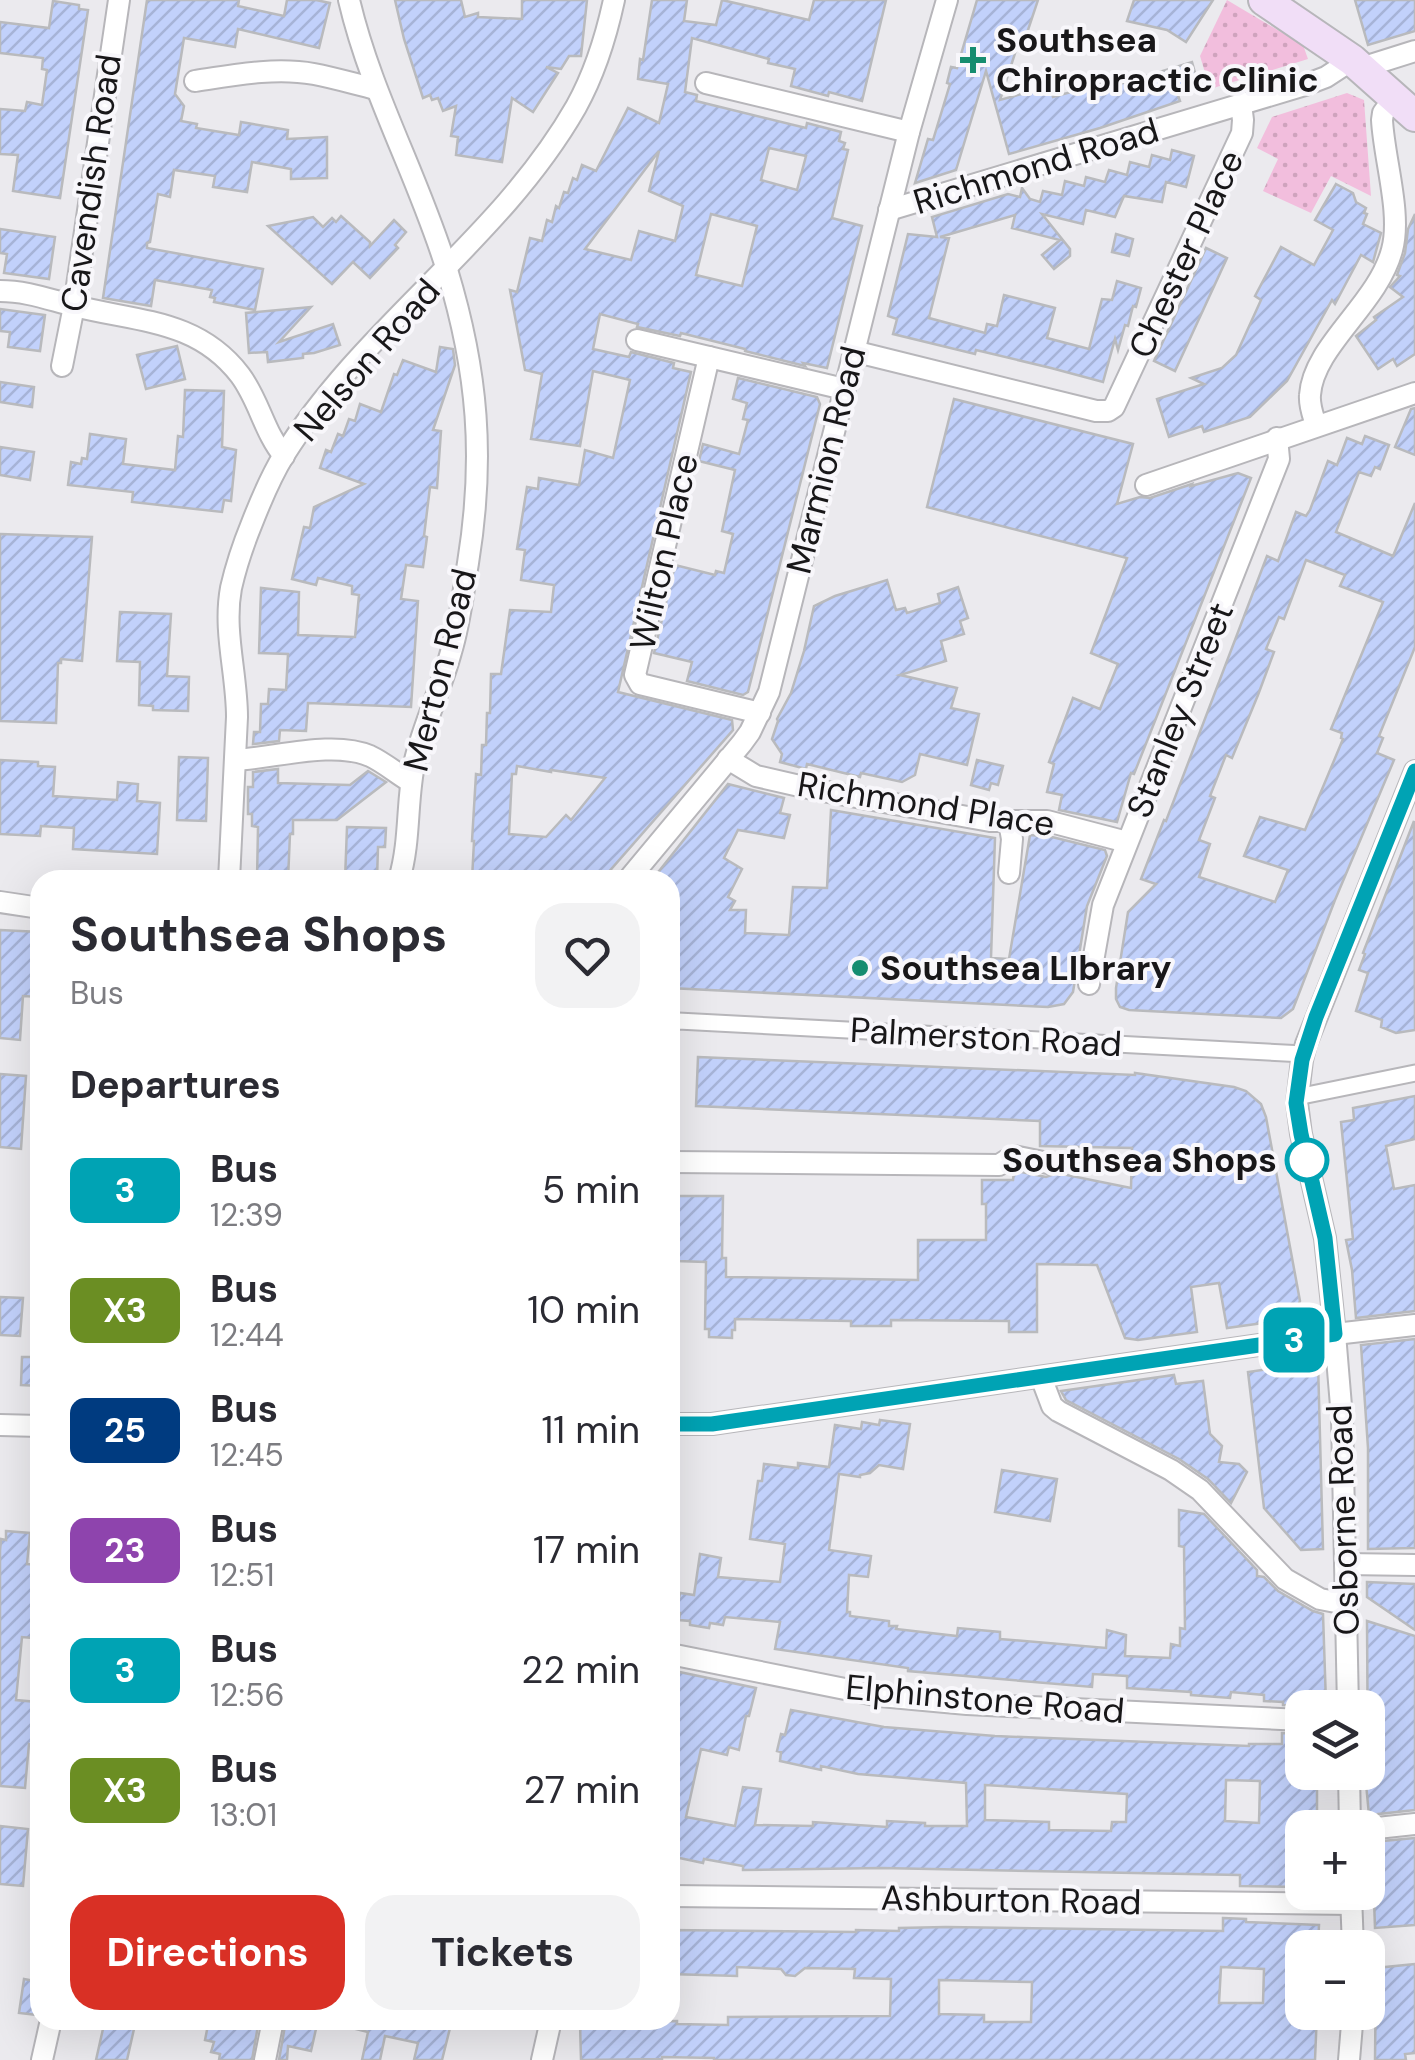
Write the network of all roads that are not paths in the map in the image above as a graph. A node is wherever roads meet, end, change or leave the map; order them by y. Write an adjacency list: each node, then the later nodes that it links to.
1 (118, 0): 17 (street, Cavendish Road)
2 (348, 0): 10 (street, Merton Road)
3 (614, 0): 15 (street, Nelson Road)
4 (948, 0): 13 (street, Marmion Road)
5 (1264, 0): 7 (main road)
6 (1415, 52): 7 (street, Richmond Road)
7 (1357, 64): 11 (street, Richmond Road); 12 (main road)
8 (195, 81): 10 (street)
9 (706, 83): 13 (street)
10 (376, 90): 15 (street, Merton Road)
11 (1241, 104): 14 (street, Richmond Road); 19 (street, Chester Place)
12 (1404, 107): 24 (street)
13 (909, 132): 14 (street, Marmion Road)
14 (889, 210): 19 (street, Marmion Road)
15 (447, 269): 26 (street, Nelson Road); 32 (street, Merton Road)
16 (0, 291): 17 (street)
17 (74, 306): 21 (street, Cavendish Road); 26 (street)
18 (637, 340): 20 (street)
19 (853, 351): 22 (street, Marmion Road)
20 (709, 357): 22 (street); 28 (street, Wilton Place)
21 (62, 366)
22 (844, 389): 28 (street, Marmion Road)
23 (1415, 392): 24 (street)
24 (1316, 425): 25 (street)
25 (1277, 438): 27 (street); 34 (street, Stanley Street)
26 (284, 456): 30 (street, Nelson Road)
27 (1146, 485)
28 (760, 713): 29 (street, Marmion Road)
29 (728, 759): 33 (street, Richmond Place); 37 (street, Marmion Road)
30 (235, 760): 32 (street); 35 (street, Nelson Road)
31 (1415, 771): 43 (street, Osborne Road)
32 (411, 782): 36 (street, Merton Road)
33 (1009, 822): 34 (street, Richmond Place); 38 (street)
34 (1128, 842): 41 (street, Stanley Street)
35 (230, 870)
36 (402, 870)
37 (636, 870)
38 (1009, 873)
39 (0, 902): 40 (street)
40 (30, 906)
41 (1089, 984)
42 (680, 1020): 43 (street, Palmerston Road)
43 (1304, 1054): 45 (street, Osborne Road)
44 (1415, 1073): 45 (street)
45 (1297, 1097): 49 (street, Osborne Road)
46 (680, 1162): 47 (street)
47 (1048, 1163)
48 (1415, 1325): 49 (street)
49 (1335, 1334): 50 (street); 54 (street, Osborne Road)
50 (1041, 1376): 51 (street); 56 (street)
51 (680, 1424)
52 (0, 1425): 53 (street)
53 (30, 1426)
54 (1345, 1564): 55 (street); 56 (street, Osborne Road)
55 (1415, 1565)
56 (1346, 1604): 58 (street, Osborne Road)
57 (680, 1656): 59 (street, Elphinstone Road)
58 (1348, 1690)
59 (1285, 1719)
60 (1415, 1824): 61 (street)
61 (1385, 1827)
62 (680, 1896): 63 (street, Ashburton Road)
63 (1285, 1898)
64 (50, 2030): 68 (street)
65 (272, 2030): 69 (street)
66 (549, 2030): 70 (street)
67 (1352, 2030): 71 (street)
68 (42, 2060)
69 (265, 2060)
70 (542, 2060)
71 (1349, 2060)

